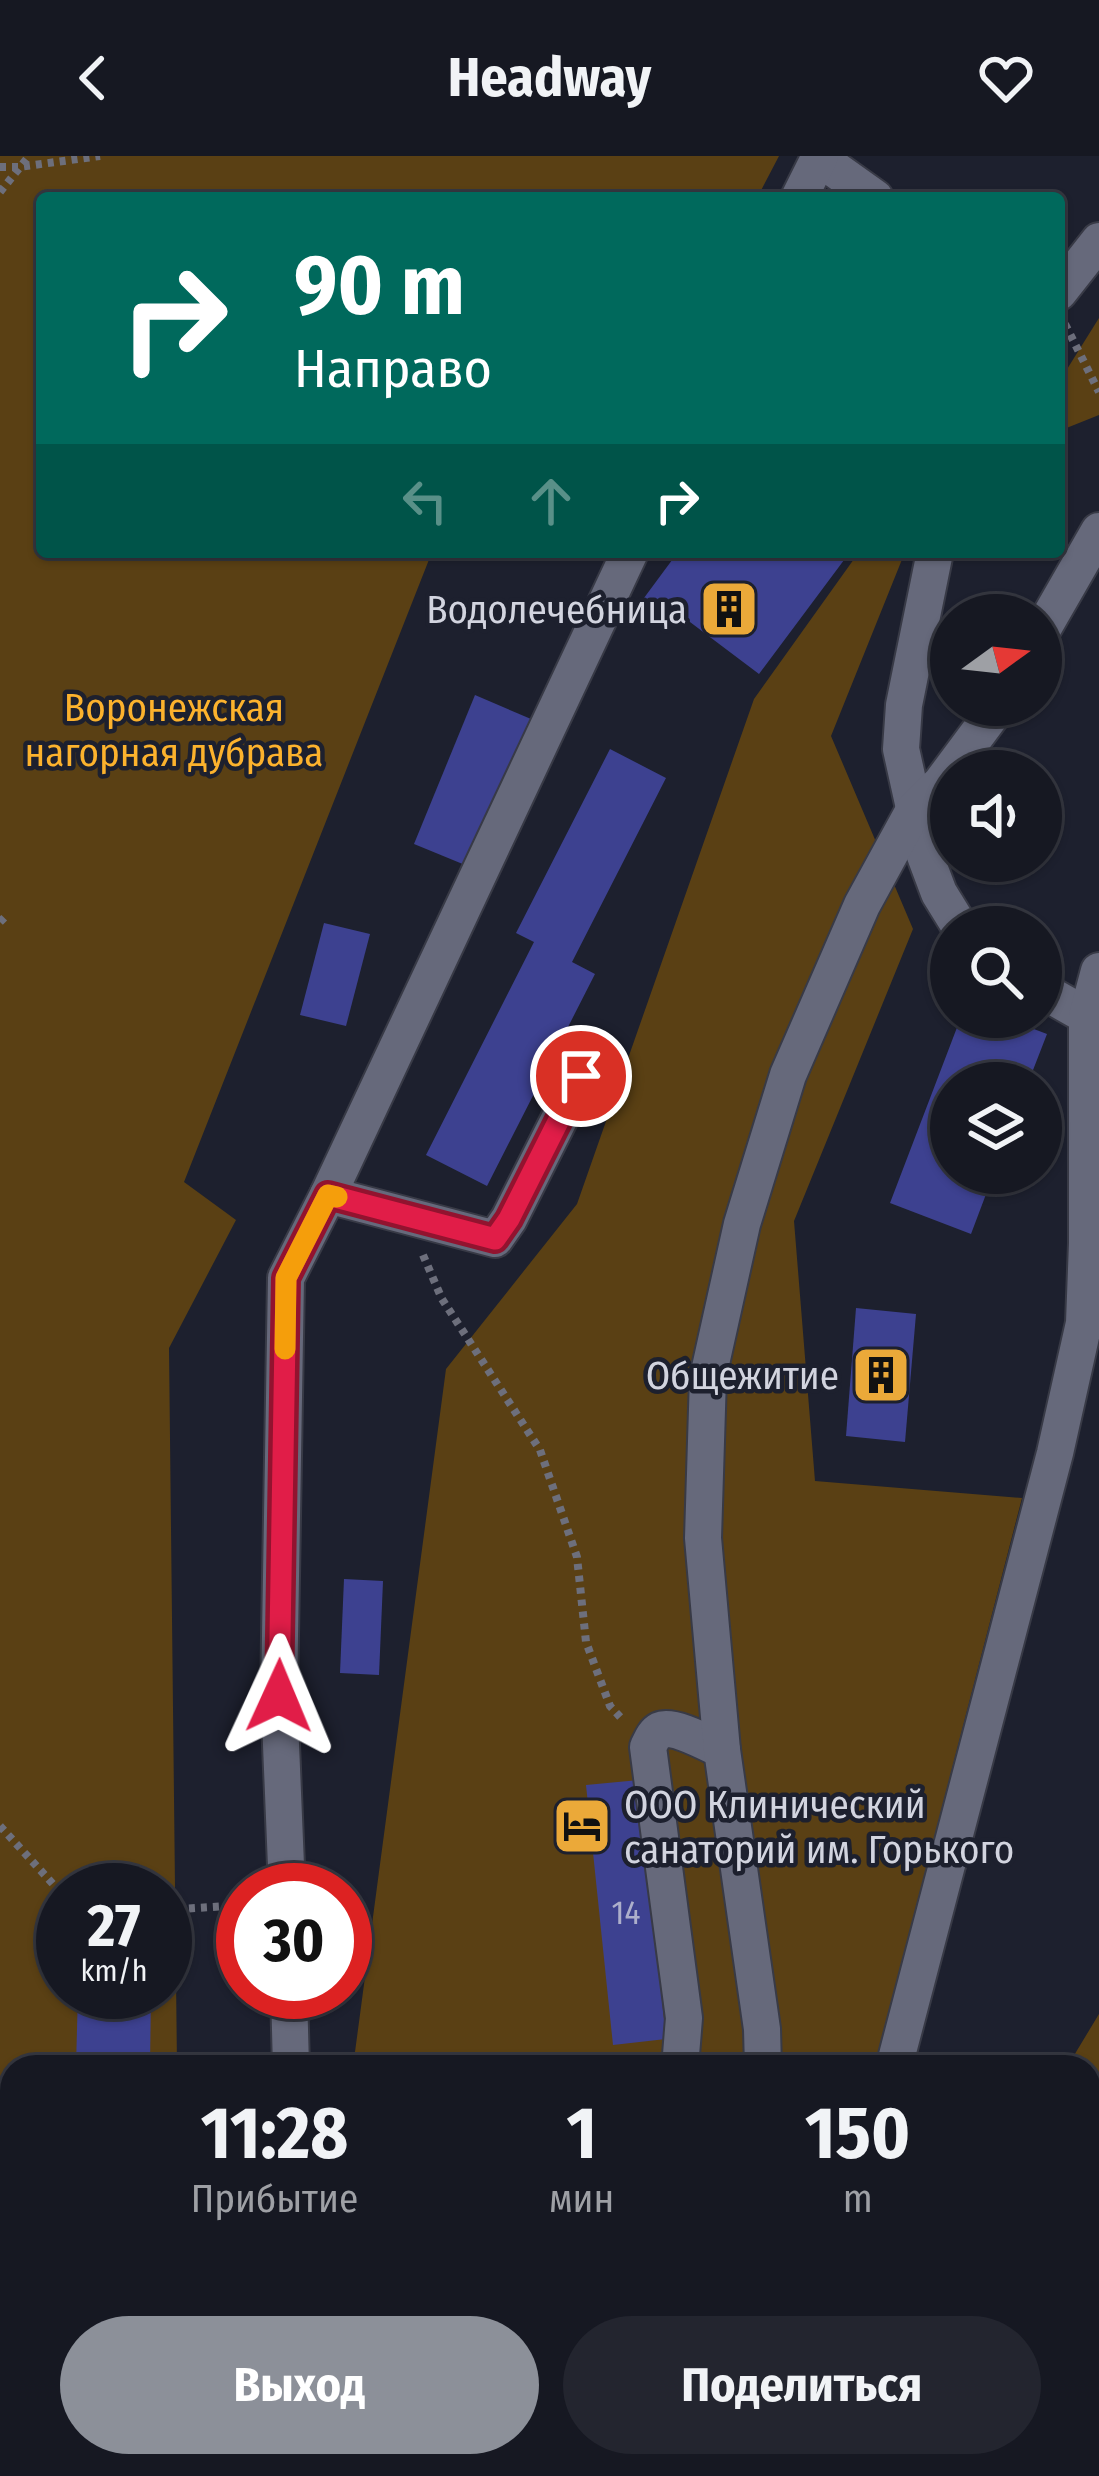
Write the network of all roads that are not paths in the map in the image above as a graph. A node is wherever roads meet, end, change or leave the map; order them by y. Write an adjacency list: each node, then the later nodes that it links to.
1 (820, 157): 2 (street); 3 (street)
2 (802, 192)
3 (867, 192)
4 (1099, 241): 5 (street)
5 (1065, 284)
6 (1099, 531): 9 (street)
7 (626, 558): 17 (street)
8 (934, 558): 11 (street)
9 (1062, 595)
10 (983, 726): 11 (street)
11 (914, 810): 12 (street); 18 (street)
12 (947, 906)
13 (1099, 971): 15 (street)
14 (1062, 1002): 15 (street)
15 (1087, 1016): 24 (street)
16 (581, 1076): 17 (street)
17 (328, 1195): 19 (street)
18 (722, 1750): 22 (street); 23 (street)
19 (286, 1863)
20 (290, 2019): 21 (street)
21 (291, 2055)
22 (681, 2055)
23 (763, 2055)
24 (897, 2055)

